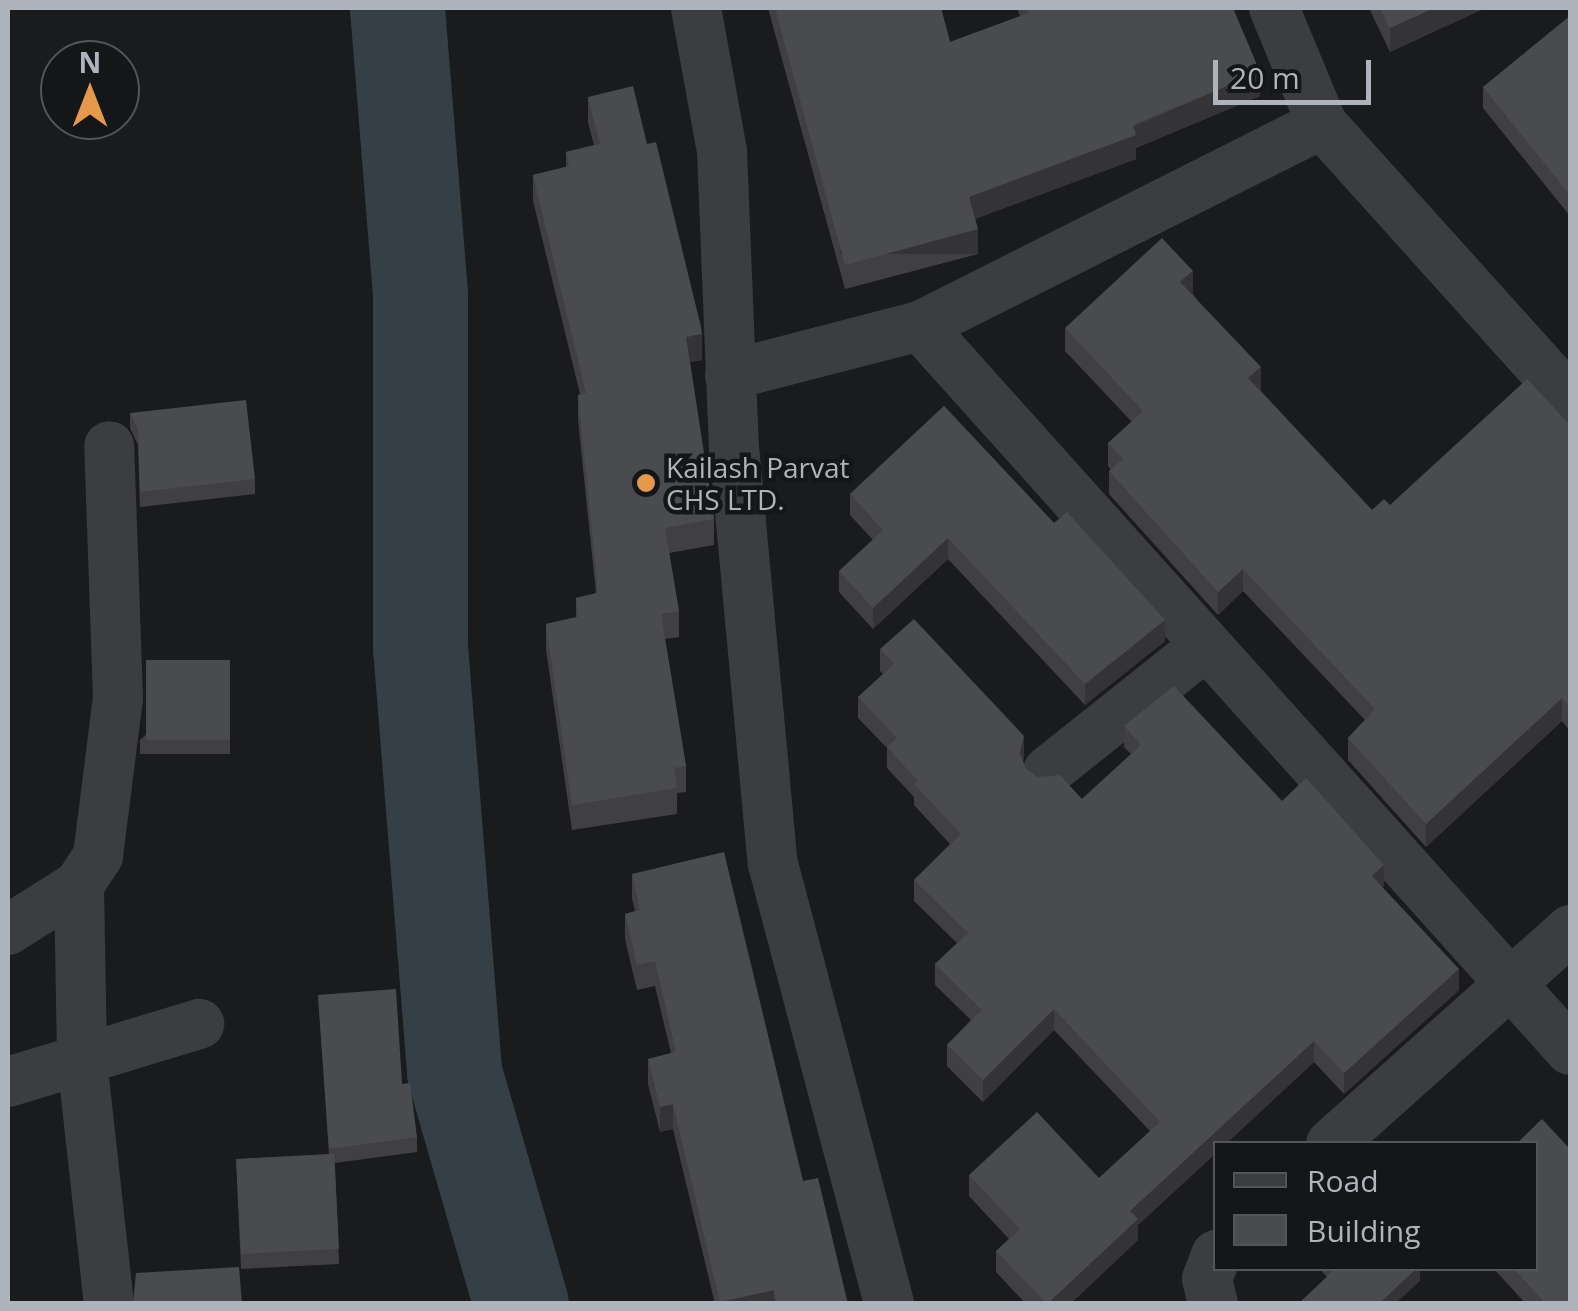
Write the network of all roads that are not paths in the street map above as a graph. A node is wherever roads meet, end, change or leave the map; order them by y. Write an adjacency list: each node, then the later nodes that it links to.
1 (696, 8): 5 (street)
2 (1274, 8): 3 (street)
3 (1322, 124): 4 (street); 6 (street)
4 (920, 326): 5 (street); 8 (street)
5 (730, 375): 21 (street)
6 (1570, 398)
7 (109, 446): 10 (street)
8 (1205, 646): 9 (street); 13 (street)
9 (1048, 771)
10 (79, 885): 11 (street); 16 (street)
11 (8, 930)
12 (1570, 930): 13 (street)
13 (1508, 987): 15 (street); 18 (street)
14 (200, 1024): 16 (street)
15 (1570, 1050)
16 (82, 1060): 17 (street); 20 (street)
17 (8, 1082)
18 (1334, 1141)
19 (1213, 1263): 22 (street)
20 (109, 1304)
21 (889, 1304)
22 (1213, 1304)

